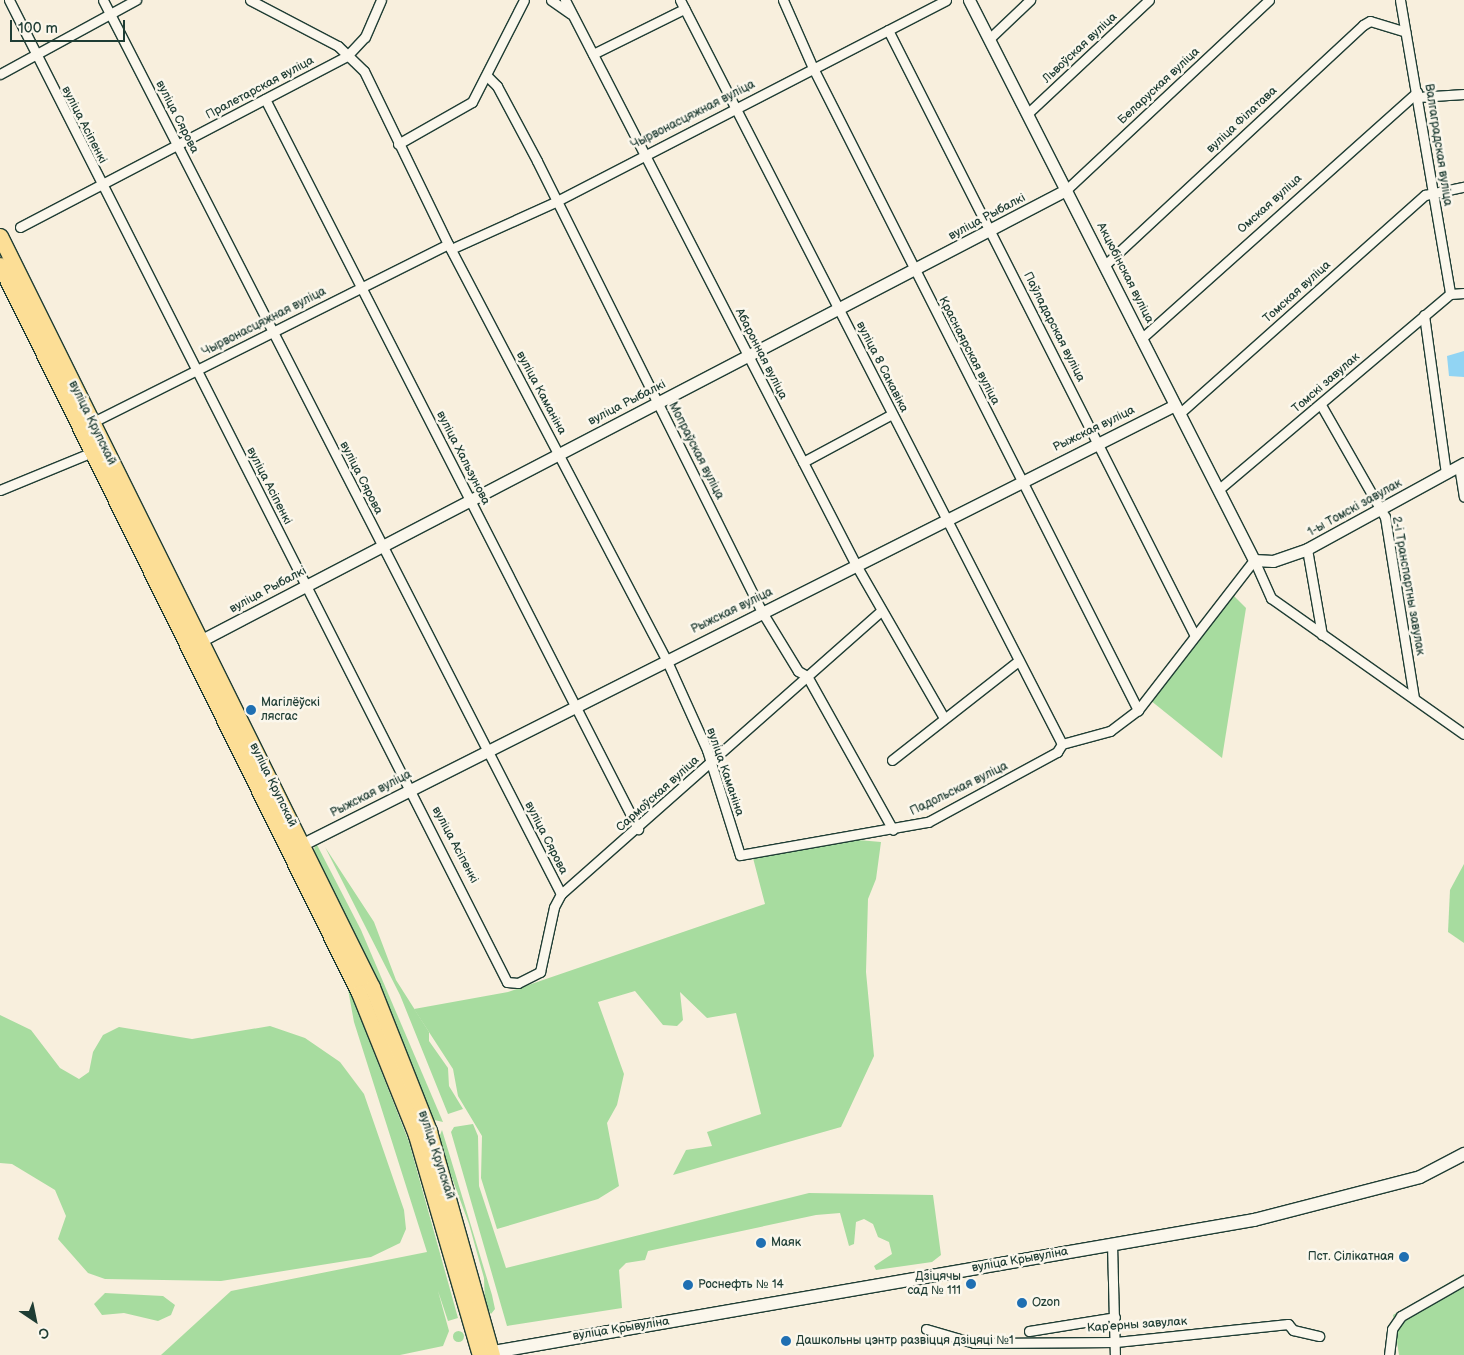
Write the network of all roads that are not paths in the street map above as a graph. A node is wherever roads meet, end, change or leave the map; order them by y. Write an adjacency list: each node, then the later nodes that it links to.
1 (9, 0): 24 (street, вуліца Асіпенкі)
2 (103, 0): 18 (street, вуліца Сярова)
3 (136, 0): 18 (street)
4 (250, 0): 25 (street, вуліца Каманіна)
5 (381, 0): 25 (street, Пралетарская вуліца)
6 (524, 0): 28 (street)
7 (551, 0): 19 (street)
8 (565, 0): 19 (street, Абаронная вуліца)
9 (680, 0): 17 (street, вуліца 8 Сакавіка)
10 (783, 0): 26 (street, Краснаярская вуліца)
11 (946, 0): 20 (street, Чырвонасцяжная вуліца)
12 (969, 0): 22 (street, Акцюбінская вуліца)
13 (1030, 0): 22 (street)
14 (1149, 0): 33 (street, Львоўская вуліца)
15 (1269, 0): 39 (street, Беларуская вуліца)
16 (1400, 0): 21 (street, Валгаградская вуліца)
17 (684, 9): 23 (street); 32 (street, вуліца 8 Сакавіка)
18 (110, 13): 24 (street); 35 (street, вуліца Сярова)
19 (573, 15): 23 (street, Абаронная вуліца)
20 (888, 30): 26 (street, Чырвонасцяжная вуліца); 43 (street, Паўладарская вуліца)
21 (1405, 32): 29 (street, Валгаградская вуліца); 46 (street, вуліца Філатава)
22 (989, 39): 33 (street, Акцюбінская вуліца)
23 (593, 54): 36 (street, Абаронная вуліца)
24 (34, 56): 27 (street); 37 (street, вуліца Асіпенкі)
25 (347, 56): 31 (street, Пралетарская вуліца); 34 (street, вуліца Каманіна)
26 (813, 68): 32 (street, Чырвонасцяжная вуліца); 48 (street, Краснаярская вуліца)
27 (0, 74)
28 (488, 76): 34 (street); 41 (street, Мопраўская вуліца)
29 (1417, 94): 30 (street); 40 (street, Валгаградская вуліца); 55 (street, Омская вуліца)
30 (1464, 94)
31 (265, 99): 35 (street, Пралетарская вуліца); 49 (street, вуліца Хальзунова)
32 (734, 109): 36 (street, Чырвонасцяжная вуліца); 52 (street, вуліца 8 Сакавіка)
33 (1028, 114): 39 (street, Акцюбінская вуліца)
34 (398, 144): 45 (street, вуліца Каманіна)
35 (177, 146): 37 (street, Пралетарская вуліца); 54 (street, вуліца Сярова)
36 (643, 155): 41 (street, Чырвонасцяжная вуліца); 56 (street, Абаронная вуліца)
37 (100, 186): 42 (street, Пралетарская вуліца); 57 (street, вуліца Асіпенкі)
38 (1464, 188): 40 (street)
39 (1066, 190): 43 (street, вуліца Рыбалкі); 46 (street, Акцюбінская вуліца)
40 (1432, 192): 51 (street, Валгаградская вуліца); 60 (street, Томская вуліца)
41 (555, 202): 45 (street, Чырвонасцяжная вуліца); 58 (street, Мопраўская вуліца)
42 (20, 227)
43 (990, 231): 48 (street, вуліца Рыбалкі); 63 (street, Паўладарская вуліца)
44 (0, 236): 62 (main road, вуліца Крупскай)
45 (449, 247): 49 (street, Чырвонасцяжная вуліца); 65 (street, вуліца Каманіна)
46 (1106, 264): 55 (street, Акцюбінская вуліца)
47 (0, 265): 64 (main road, вуліца Крупскай)
48 (915, 270): 52 (street, вуліца Рыбалкі); 69 (street, Краснаярская вуліца)
49 (361, 286): 54 (street, Чырвонасцяжная вуліца); 73 (street, вуліца Хальзунова)
50 (1464, 293): 51 (street)
51 (1450, 294): 53 (street, Томскі завулак)
52 (838, 309): 56 (street, вуліца Рыбалкі); 61 (street, вуліца 8 Сакавіка)
53 (1424, 315): 59 (street, Томскі завулак); 68 (street)
54 (272, 331): 57 (street, Чырвонасцяжная вуліца); 76 (street, вуліца Сярова)
55 (1142, 338): 60 (street, Акцюбінская вуліца)
56 (748, 355): 58 (street, вуліца Рыбалкі); 66 (street, Абаронная вуліца)
57 (196, 370): 62 (street, Чырвонасцяжная вуліца); 80 (street, вуліца Асіпенкі)
58 (658, 402): 65 (street, вуліца Рыбалкі); 82 (street, Мопраўская вуліца)
59 (1321, 405): 71 (street, Томскі завулак); 74 (street, 2-і Транспартны завулак)
60 (1177, 409): 63 (street, Рыжская вуліца); 71 (street, Акцюбінская вуліца)
61 (892, 414): 66 (street); 75 (street, вуліца 8 Сакавіка)
62 (91, 423): 85 (main road, вуліца Крупскай)
63 (1099, 442): 69 (street, Рыжская вуліца); 84 (street, Паўладарская вуліца)
64 (90, 453): 70 (street); 113 (main road, вуліца Крупскай)
65 (559, 453): 73 (street, вуліца Рыбалкі); 86 (street, вуліца Каманіна)
66 (803, 462): 79 (street, Абаронная вуліца)
67 (1462, 464): 68 (street, 1-ы Томскі завулак); 72 (street)
68 (1446, 473): 74 (street, 1-ы Томскі завулак)
69 (1020, 481): 75 (street, Рыжская вуліца); 91 (street, Краснаярская вуліца)
70 (0, 490)
71 (1218, 490): 78 (street, Акцюбінская вуліца)
72 (1464, 497)
73 (470, 500): 76 (street, вуліца Рыбалкі); 90 (street, вуліца Хальзунова)
74 (1381, 509): 77 (street, 1-ы Томскі завулак); 89 (street, 2-і Транспартны завулак)
75 (947, 518): 79 (street, Рыжская вуліца); 87 (street, вуліца 8 Сакавіка)
76 (382, 545): 80 (street, вуліца Рыбалкі); 95 (street, вуліца Сярова)
77 (1307, 549): 78 (street, 1-ы Томскі завулак); 83 (street)
78 (1254, 560): 83 (street); 84 (street)
79 (856, 565): 81 (street, Абаронная вуліца); 82 (street, Рыжская вуліца)
80 (306, 585): 85 (street, вуліца Рыбалкі); 98 (street, вуліца Асіпенкі)
81 (881, 611): 88 (street, Сармоўская вуліца); 92 (street, Абаронная вуліца)
82 (762, 612): 86 (street, Рыжская вуліца); 88 (street, Мопраўская вуліца)
83 (1322, 635): 89 (street)
84 (1195, 636): 91 (street)
85 (200, 641): 101 (main road, вуліца Крупскай)
86 (666, 659): 90 (street, Рыжская вуліца); 97 (street, вуліца Каманіна)
87 (1017, 662): 92 (street); 94 (street, вуліца 8 Сакавіка)
88 (807, 676): 97 (street, Сармоўская вуліца); 100 (street, Мопраўская вуліца)
89 (1414, 698): 93 (street)
90 (576, 706): 95 (street, Рыжская вуліца); 99 (street, вуліца Хальзунова)
91 (1138, 710): 94 (street)
92 (943, 716): 96 (street)
93 (1464, 734)
94 (1062, 744): 100 (street, Падольская вуліца)
95 (488, 751): 98 (street, Рыжская вуліца); 103 (street, вуліца Сярова)
96 (892, 760)
97 (711, 764): 99 (street, Сармоўская вуліца); 102 (street, вуліца Каманіна)
98 (411, 789): 101 (street, Рыжская вуліца); 104 (street, вуліца Асіпенкі)
99 (638, 828): 103 (street, Сармоўская вуліца)
100 (893, 830): 102 (street, Падольская вуліца)
101 (303, 844): 113 (main road, вуліца Крупскай)
102 (740, 855)
103 (561, 894): 104 (street, вуліца Сярова)
104 (540, 972)
105 (1464, 1154): 106 (main road, вуліца Крывуліна)
106 (1112, 1244): 108 (street); 113 (main road, вуліца Крывуліна)
107 (1464, 1280): 115 (street)
108 (1115, 1317): 110 (street); 112 (street)
109 (926, 1329): 112 (street, Карʼерны завулак)
110 (1029, 1331)
111 (1319, 1336): 112 (street, Карʼерны завулак)
112 (1116, 1342): 114 (street)
113 (484, 1354)
114 (1115, 1355)
115 (1389, 1355)

